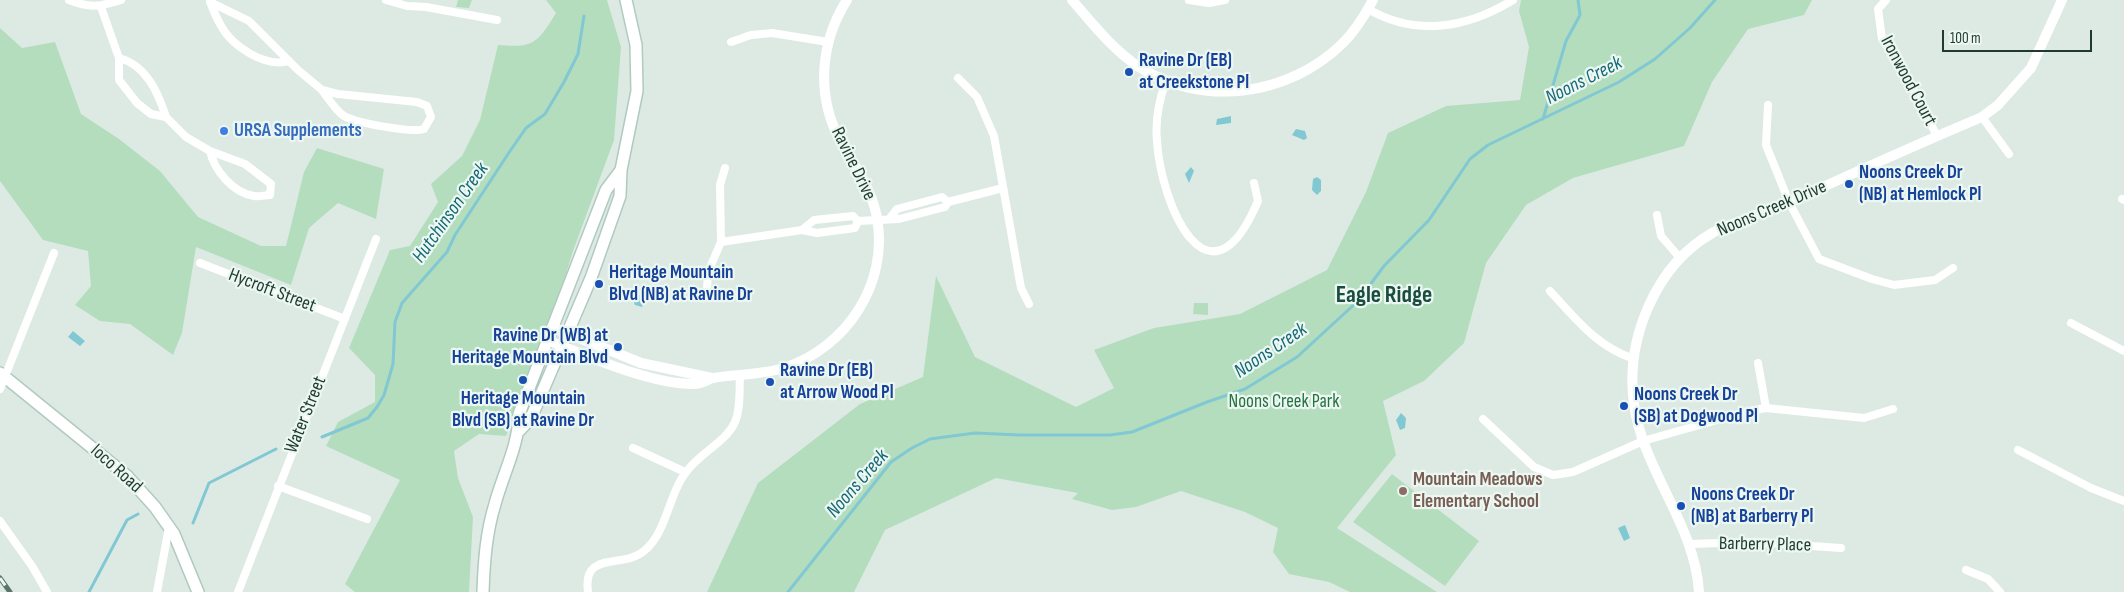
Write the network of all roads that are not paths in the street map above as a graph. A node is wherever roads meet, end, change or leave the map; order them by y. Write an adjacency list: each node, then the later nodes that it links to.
1 (69, 0): 15 (street)
2 (121, 0): 15 (street)
3 (386, 0): 16 (street)
4 (419, 0): 16 (street)
5 (626, 0): 32 (main road)
6 (847, 0): 19 (street, Ravine Drive)
7 (1072, 0): 23 (street)
8 (1189, 0): 9 (street)
9 (1225, 0)
10 (1512, 0): 14 (street)
11 (1886, 0): 28 (street, Ironwood Court)
12 (2062, 0): 27 (street, Noons Creek Drive)
13 (209, 1): 21 (street); 21 (street)
14 (1371, 4): 23 (street)
15 (101, 7): 20 (street)
16 (426, 7): 17 (street)
17 (497, 20)
18 (731, 42): 19 (street)
19 (828, 42): 37 (street, Ravine Drive)
20 (119, 58): 26 (street); 26 (street)
21 (289, 62): 24 (street)
22 (958, 78): 34 (street)
23 (1166, 81): 33 (street)
24 (322, 90): 24 (street)
25 (1768, 105): 35 (street)
26 (166, 117): 29 (street)
27 (1982, 117): 28 (street, Noons Creek Drive); 30 (street)
28 (1937, 136): 35 (street, Noons Creek Drive)
29 (210, 151): 29 (street)
30 (2009, 154)
31 (725, 168): 41 (street)
32 (621, 170): 51 (main road); 52 (main road)
33 (1254, 183)
34 (1003, 188): 37 (street); 48 (street)
35 (1789, 202): 43 (street, Noons Creek Drive); 45 (street)
36 (1657, 215): 43 (street)
37 (878, 219): 38 (street); 59 (street, Ravine Drive)
38 (858, 221): 39 (street); 39 (street)
39 (802, 230): 41 (street)
40 (376, 239): 49 (street, Water Street)
41 (721, 242): 46 (street)
42 (54, 253): 58 (street)
43 (1680, 258): 56 (street, Noons Creek Drive)
44 (200, 263): 49 (street, Hycroft Street)
45 (1953, 268)
46 (707, 290)
47 (1550, 290): 56 (street)
48 (1028, 304)
49 (344, 319): 70 (street, Water Street)
50 (2071, 323): 55 (street)
51 (552, 327): 52 (street, Ravine Drive); 53 (main road)
52 (567, 334): 54 (main road); 60 (street, Ravine Drive)
53 (547, 340): 54 (street, Ravine Drive); 65 (main road)
54 (562, 346): 60 (street, Ravine Drive); 65 (main road)
55 (2124, 351)
56 (1634, 359): 66 (street, Noons Creek Drive)
57 (1758, 363): 62 (street)
58 (2, 375): 61 (street); 74 (main road, Ioco Road)
59 (740, 376): 60 (street, Ravine Drive); 69 (street)
60 (713, 378)
61 (0, 389)
62 (1766, 408): 63 (street); 66 (street)
63 (1892, 408)
64 (1483, 419): 66 (street)
65 (519, 431): 84 (main road)
66 (1643, 441): 75 (street, Noons Creek Drive)
67 (634, 448): 69 (street)
68 (2018, 450): 71 (street)
69 (685, 472): 78 (street)
70 (278, 486): 72 (street); 83 (street, Water Street)
71 (2124, 501)
72 (367, 519)
73 (0, 521): 80 (street)
74 (169, 527): 81 (street); 82 (main road, Ioco Road)
75 (1689, 544): 76 (street, Barberry Place); 86 (street, Noons Creek Drive)
76 (1841, 548)
77 (590, 558): 78 (street)
78 (597, 565): 85 (street)
79 (1966, 570): 87 (street)
80 (47, 592)
81 (156, 592)
82 (198, 592)
83 (238, 592)
84 (482, 592)
85 (588, 592)
86 (1699, 592)
87 (2000, 592)

